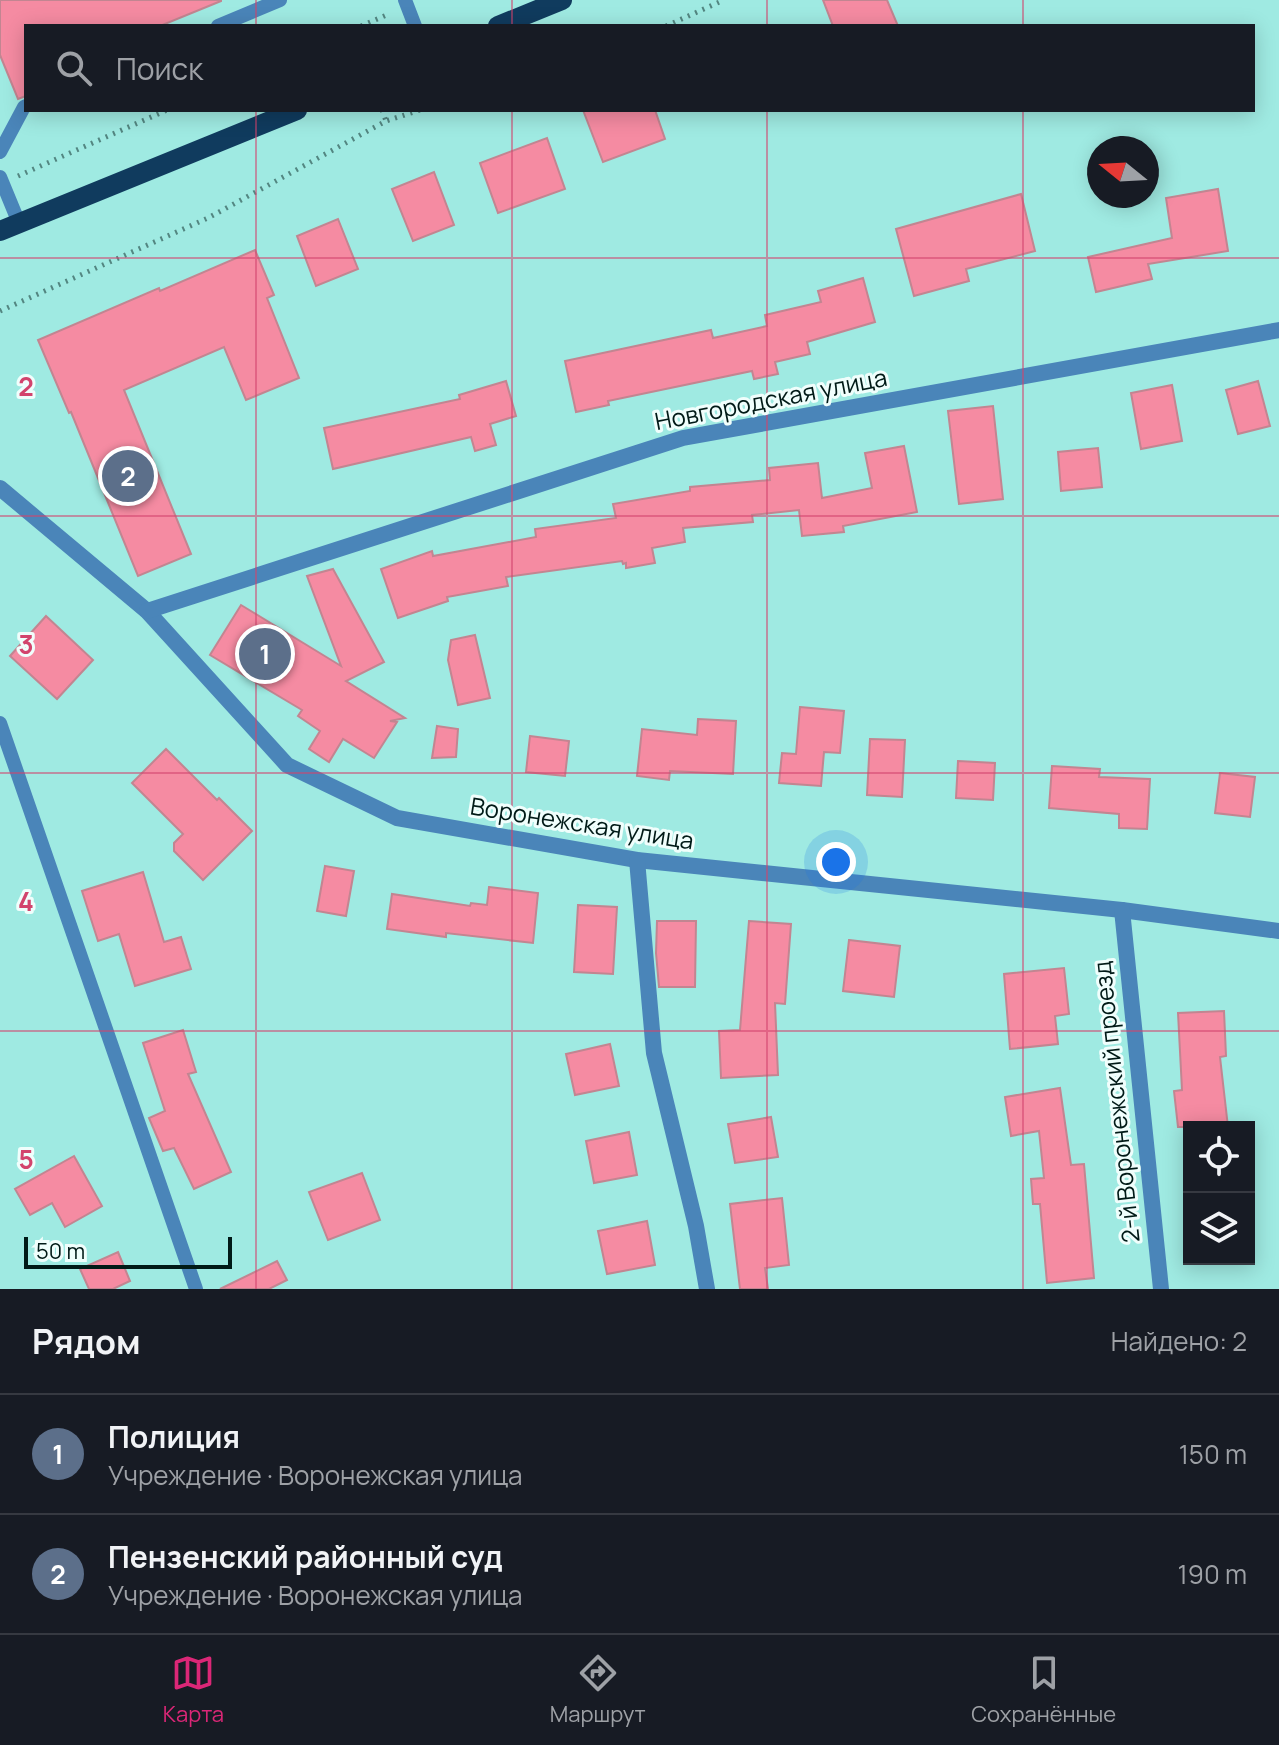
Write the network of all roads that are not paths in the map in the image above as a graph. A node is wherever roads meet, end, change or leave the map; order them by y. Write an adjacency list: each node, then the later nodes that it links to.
1 (280, 0): 4 (lane)
2 (562, 0): 6 (main road)
3 (406, 3): 5 (lane)
4 (223, 24)
5 (414, 24)
6 (503, 24)
7 (24, 107): 9 (lane)
8 (292, 112): 11 (main road)
9 (0, 152)
10 (1, 180): 11 (lane)
11 (10, 227)
12 (1279, 330): 14 (street, Новгородская улица)
13 (0, 488): 14 (street, Воронежская улица)
14 (147, 611): 16 (street, Воронежская улица)
15 (0, 723): 19 (lane)
16 (637, 860): 17 (street, Воронежская улица); 20 (street)
17 (1122, 910): 18 (street, Воронежская улица); 21 (street, 2-й Воронежский проезд)
18 (1279, 931)
19 (196, 1289)
20 (707, 1289)
21 (1161, 1289)

